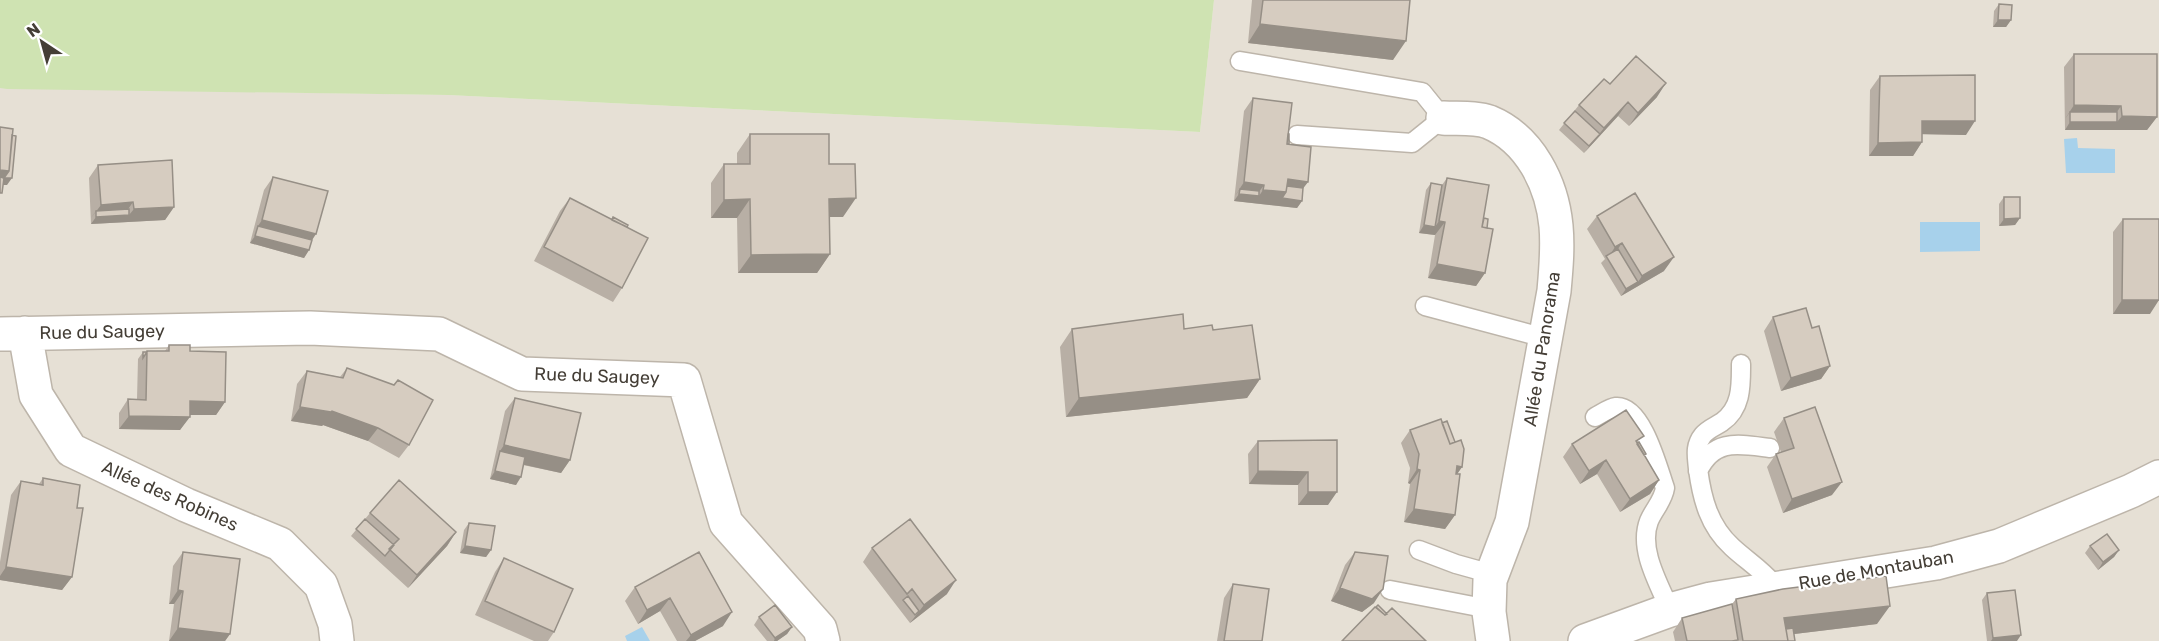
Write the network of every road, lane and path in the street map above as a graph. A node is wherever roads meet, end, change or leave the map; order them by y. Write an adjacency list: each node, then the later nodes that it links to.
1 (1240, 61): 2 (lane)
2 (1443, 118): 3 (lane); 6 (street, Allée du Panorama)
3 (1297, 135)
4 (1425, 306): 6 (lane)
5 (13, 334): 18 (street, Allée des Robines); 19 (street, Rue du Saugey)
6 (1545, 338): 13 (street, Allée du Panorama)
7 (1740, 364): 10 (lane)
8 (1595, 417): 17 (lane)
9 (1770, 448): 10 (lane)
10 (1698, 471): 14 (lane)
11 (2159, 477): 14 (street, Rue de Montauban)
12 (1419, 550): 13 (lane)
13 (1492, 574): 16 (street, Allée du Panorama)
14 (1776, 587): 17 (street, Rue de Montauban)
15 (1390, 590): 16 (lane)
16 (1489, 609): 20 (street, Allée du Panorama)
17 (1670, 610): 21 (street, Rue de Montauban)
18 (336, 641)
19 (823, 641)
20 (1493, 641)
21 (1585, 641)

